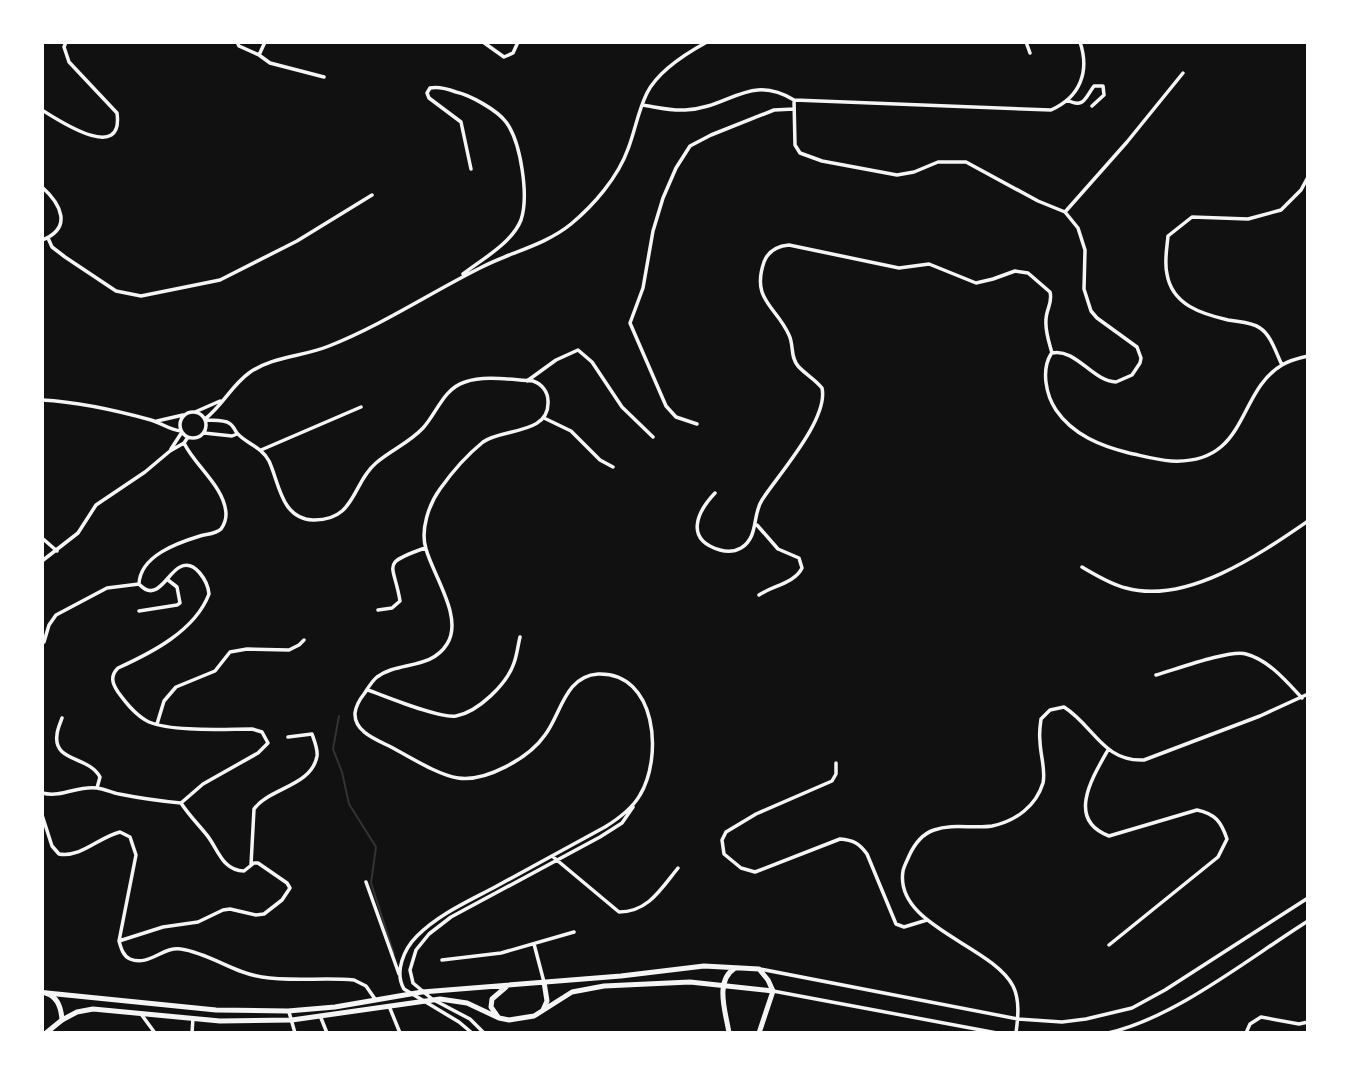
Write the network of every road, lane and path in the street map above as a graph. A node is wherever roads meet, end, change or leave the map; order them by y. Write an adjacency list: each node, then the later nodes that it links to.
1 (66, 42): 18 (street)
2 (237, 42): 10 (street)
3 (265, 42): 10 (street)
4 (483, 42): 5 (street)
5 (518, 42)
6 (706, 42): 15 (street)
7 (1026, 42): 9 (street)
8 (1080, 42): 14 (street)
9 (1030, 53)
10 (260, 55): 12 (street)
11 (1183, 73): 23 (street)
12 (324, 77)
13 (794, 100): 14 (street); 15 (street); 17 (street)
14 (1068, 100): 16 (street)
15 (642, 105): 26 (street)
16 (1092, 106)
17 (794, 109): 23 (street); 39 (street)
18 (42, 110)
19 (471, 169): 26 (street)
20 (1308, 177): 29 (street)
21 (42, 187): 24 (street)
22 (372, 195): 24 (street)
23 (1065, 212): 27 (street)
24 (48, 237): 25 (street)
25 (42, 240)
26 (455, 280): 32 (street)
27 (1052, 353): 29 (street); 51 (street)
28 (1308, 356): 29 (street)
29 (1282, 365)
30 (527, 381): 36 (street); 44 (street); 46 (street)
31 (42, 400): 38 (street)
32 (222, 400): 34 (street); 37 (street)
33 (361, 407): 46 (street)
34 (194, 412): 35 (street); 37 (street)
35 (186, 414): 38 (street); 40 (street)
36 (544, 418): 48 (street); 53 (street)
37 (205, 419): 41 (street); 42 (street)
38 (155, 421): 40 (street)
39 (697, 424)
40 (182, 432): 43 (street); 47 (street)
41 (204, 433): 42 (street); 43 (street)
42 (237, 434): 46 (street)
43 (188, 437): 45 (street)
44 (653, 438)
45 (184, 443): 47 (street); 58 (street)
46 (261, 450)
47 (170, 451): 54 (street)
48 (613, 467)
49 (715, 493): 51 (street)
50 (1308, 521): 56 (street)
51 (757, 525): 59 (street)
52 (42, 538): 54 (street)
53 (425, 548): 60 (street); 66 (street)
54 (57, 551): 55 (street)
55 (42, 561)
56 (1082, 567)
57 (168, 580): 58 (street); 61 (street); 70 (street)
58 (138, 584): 64 (street)
59 (759, 595)
60 (378, 610)
61 (139, 611)
62 (520, 636): 66 (street)
63 (304, 640): 70 (street)
64 (44, 642)
65 (1156, 675): 68 (street)
66 (367, 690): 76 (street)
67 (1308, 694): 68 (street)
68 (1302, 698): 72 (street)
69 (62, 718): 74 (street)
70 (157, 724): 77 (street)
71 (288, 737): 81 (street)
72 (1108, 750): 85 (street); 90 (street)
73 (836, 763): 85 (street)
74 (97, 788): 75 (street); 77 (street)
75 (42, 793)
76 (635, 802): 79 (street); 80 (street)
77 (181, 803): 81 (street)
78 (42, 815): 88 (street)
79 (552, 856): 80 (street); 95 (street)
80 (556, 860): 82 (street); 102 (street)
81 (251, 865): 88 (street)
82 (678, 868)
83 (366, 882): 95 (street)
84 (1308, 898): 116 (street)
85 (927, 920): 116 (street)
86 (1308, 921): 132 (street)
87 (574, 932): 89 (street)
88 (119, 941): 106 (street)
89 (534, 944): 91 (street); 96 (street)
90 (1109, 945)
91 (442, 960)
92 (688, 967): 93 (street); 96 (street); 97 (street)
93 (737, 967): 94 (street); 100 (street)
94 (759, 969): 101 (street); 116 (street)
95 (400, 976): 104 (street)
96 (544, 982): 99 (street); 111 (street)
97 (690, 982): 98 (street); 111 (street)
98 (706, 983): 100 (street); 105 (street)
99 (508, 985): 102 (street); 115 (street)
100 (723, 985): 101 (street); 105 (street)
101 (773, 991): 129 (street); 130 (street)
102 (422, 992): 104 (street); 107 (street)
103 (44, 993): 110 (street); 117 (street)
104 (411, 994): 106 (street); 108 (street)
105 (724, 998): 128 (street)
106 (375, 999): 110 (street)
107 (432, 999): 108 (street); 115 (street); 127 (street)
108 (422, 1001): 109 (street); 126 (street)
109 (389, 1006): 114 (street); 125 (street)
110 (288, 1011): 118 (street)
111 (542, 1012): 115 (street)
112 (141, 1014): 113 (street); 117 (street); 121 (street)
113 (193, 1018): 118 (street); 122 (street)
114 (321, 1018): 118 (street); 124 (street)
115 (499, 1018)
116 (1018, 1019): 131 (street)
117 (62, 1020): 120 (street)
118 (292, 1020): 123 (street)
119 (1308, 1022): 133 (street)
120 (48, 1033)
121 (155, 1033)
122 (192, 1033)
123 (295, 1033)
124 (327, 1033)
125 (400, 1033)
126 (472, 1033)
127 (484, 1033)
128 (729, 1033)
129 (759, 1033)
130 (998, 1033)
131 (1016, 1033)
132 (1108, 1033)
133 (1246, 1033)

